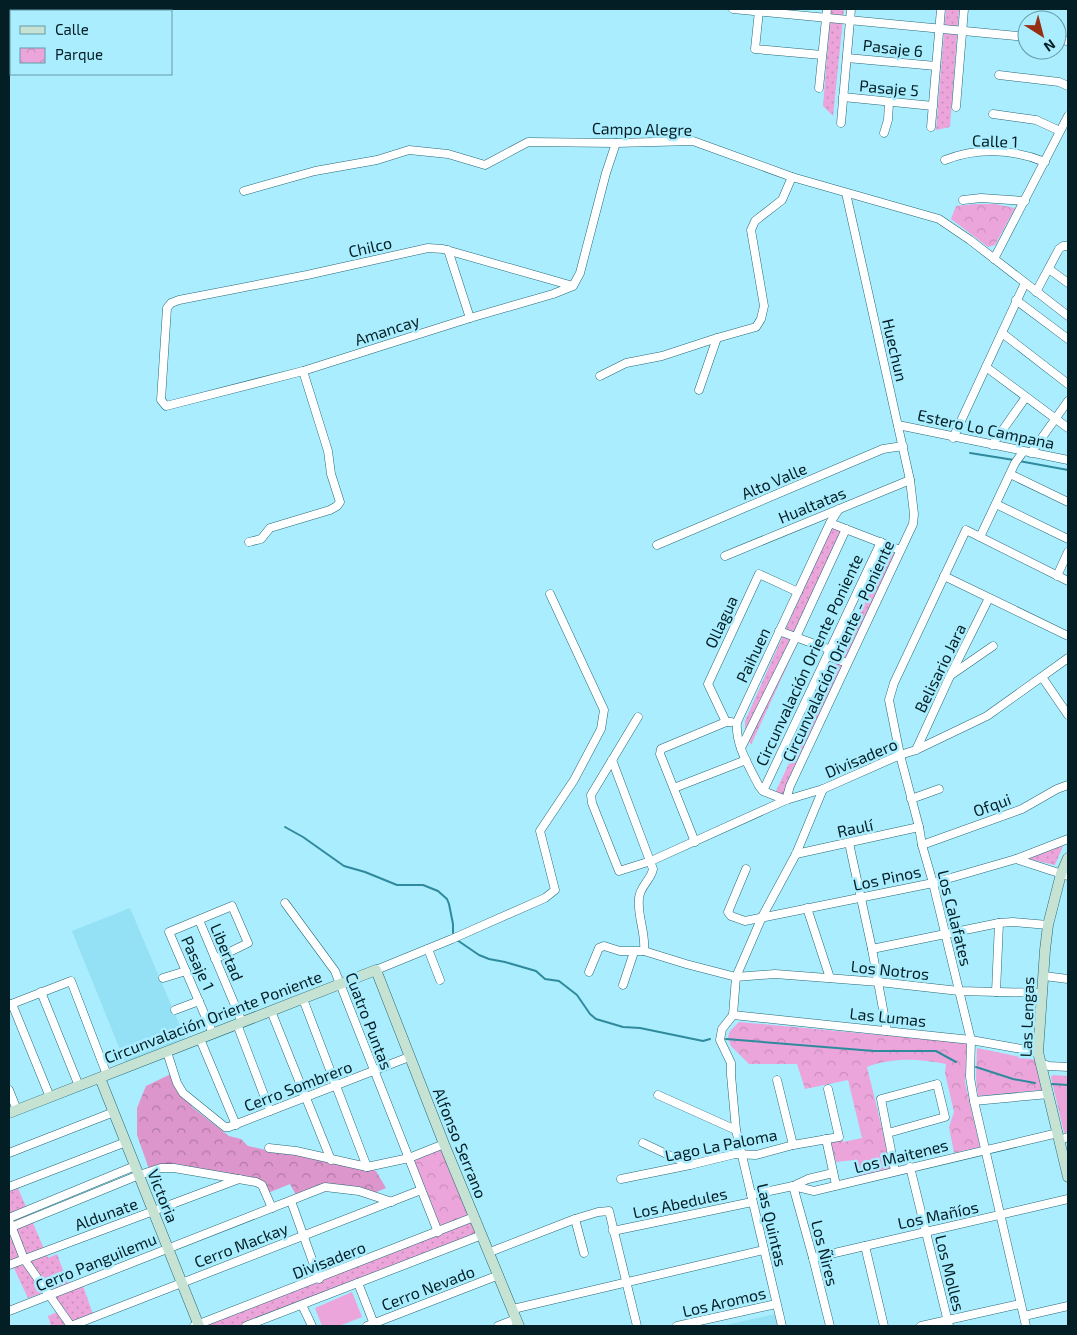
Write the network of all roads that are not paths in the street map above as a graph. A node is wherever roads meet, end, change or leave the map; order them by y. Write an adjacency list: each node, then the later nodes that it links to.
1 (733, 9): 6 (street)
2 (826, 9): 7 (street)
3 (851, 9): 8 (street)
4 (941, 9): 9 (street)
5 (964, 9): 10 (street)
6 (759, 11): 7 (street); 12 (street)
7 (826, 18): 8 (street); 12 (street)
8 (850, 20): 9 (street); 13 (street)
9 (940, 28): 10 (street); 14 (street)
10 (962, 31): 11 (street); 21 (street)
11 (1017, 36)
12 (822, 55): 17 (street)
13 (847, 58): 14 (street, Pasaje 6); 18 (street)
14 (936, 66): 20 (street)
15 (999, 75): 16 (street)
16 (1068, 86)
17 (819, 88)
18 (843, 98): 19 (street, Pasaje 5); 24 (street)
19 (889, 103): 20 (street, Pasaje 5); 27 (street)
20 (933, 106): 25 (street)
21 (956, 107)
22 (993, 114): 26 (street)
23 (1068, 116): 26 (street)
24 (841, 122)
25 (931, 127)
26 (1060, 132): 30 (street)
27 (884, 133)
28 (616, 143): 31 (street, Campo Alegre); 32 (street, Campo Alegre); 42 (street)
29 (945, 160): 30 (street, Calle 1)
30 (1045, 162): 35 (street)
31 (792, 177): 33 (street, Campo Alegre); 49 (street)
32 (244, 191)
33 (846, 193): 38 (street, Campo Alegre); 59 (street, Huechun)
34 (963, 200): 35 (street)
35 (1025, 201): 38 (street)
36 (1068, 246): 39 (street)
37 (448, 250): 42 (street, Chilco); 45 (street, Chilco); 47 (street)
38 (994, 258): 40 (street, Campo Alegre)
39 (1049, 269): 41 (street); 43 (street)
40 (1025, 283): 43 (street, Campo Alegre); 44 (street)
41 (1068, 283)
42 (573, 286): 47 (street, Amancay)
43 (1036, 292): 46 (street, Campo Alegre)
44 (1016, 300): 48 (street); 50 (street)
45 (171, 303): 52 (street, Amancay)
46 (1068, 316)
47 (470, 318): 52 (street, Amancay)
48 (1002, 333): 51 (street); 54 (street)
49 (717, 338): 53 (street); 55 (street)
50 (1068, 339)
51 (986, 367): 56 (street); 61 (street)
52 (303, 371): 77 (street)
53 (600, 376)
54 (1068, 384)
55 (699, 390)
56 (1026, 396): 58 (street); 62 (street)
57 (1068, 401): 58 (street)
58 (1056, 418): 60 (street); 65 (street)
59 (898, 425): 61 (street, Estero Lo Campana); 63 (street, Huechun)
60 (1068, 428)
61 (953, 438): 62 (street, Estero Lo Campana)
62 (992, 445): 64 (street, Estero Lo Campana)
63 (903, 446): 68 (street, Huechun); 79 (street, Alto Valle)
64 (1022, 453): 65 (street, Estero Lo Campana); 67 (street)
65 (1031, 454): 66 (street, Estero Lo Campana)
66 (1068, 460)
67 (1010, 474): 69 (street); 70 (street)
68 (910, 480): 71 (street, Hualtatas); 72 (street, Huechun)
69 (1068, 502)
70 (996, 504): 75 (street); 76 (street)
71 (839, 509): 73 (street, Paihuen); 82 (street, Hualtatas)
72 (914, 514): 80 (street, Circunvalación Oriente - Poniente)
73 (830, 523): 74 (street); 86 (street, Paihuen)
74 (846, 529): 78 (street); 91 (street)
75 (980, 537): 83 (street, Los Calafates); 84 (street)
76 (1068, 539)
77 (249, 542)
78 (881, 542): 80 (street); 93 (street, Circunvalación Oriente Poniente)
79 (657, 546)
80 (900, 550): 95 (street, Circunvalación Oriente - Poniente)
81 (1068, 552): 84 (street)
82 (725, 556)
83 (944, 576): 88 (street); 104 (street, Los Calafates)
84 (1057, 576): 85 (street)
85 (1068, 581)
86 (798, 592): 89 (street, Paihuen); 100 (street, Ollagua)
87 (550, 594): 134 (street, Circunvalación Oriente Poniente)
88 (989, 598): 90 (street); 96 (street, Belisario Jara)
89 (779, 631): 91 (street); 101 (street, Paihuen)
90 (1068, 636)
91 (796, 637): 93 (street); 102 (street)
92 (993, 646): 96 (street)
93 (829, 653): 95 (street); 111 (street, Circunvalación Oriente Poniente)
94 (1068, 658): 97 (street, Divisadero)
95 (847, 662): 113 (street, Circunvalación Oriente - Poniente)
96 (950, 676): 103 (street, Belisario Jara)
97 (1042, 677): 98 (street); 103 (street, Divisadero)
98 (1068, 715)
99 (638, 717): 105 (street)
100 (726, 722): 101 (street); 108 (street)
101 (737, 722): 102 (street)
102 (741, 748): 106 (street)
103 (916, 750): 104 (street, Divisadero)
104 (900, 755): 109 (street, Divisadero); 112 (street, Los Calafates)
105 (612, 760): 122 (street); 122 (street)
106 (746, 760): 108 (street); 111 (street)
107 (1068, 785): 118 (street, Ofqui)
108 (674, 788): 116 (street)
109 (823, 789): 113 (street); 119 (street, Divisadero)
110 (939, 789): 112 (street)
111 (764, 791): 113 (street)
112 (911, 799): 114 (street, Los Calafates)
113 (786, 800): 116 (street)
114 (919, 828): 117 (street, Raulí); 118 (street, Los Calafates)
115 (1068, 839): 121 (street, Los Pinos)
116 (696, 842): 122 (street)
117 (849, 843): 119 (street, Raulí); 126 (street)
118 (922, 845): 125 (street, Los Calafates)
119 (796, 854): 129 (street, Divisadero)
120 (1068, 858): 124 (street, Las Lengas)
121 (1016, 859): 124 (street); 125 (street, Los Pinos)
122 (651, 861): 136 (street)
123 (746, 869): 129 (street, Los Pinos)
124 (1065, 875): 132 (street, Las Lengas)
125 (933, 883): 126 (street, Los Pinos); 133 (street, Los Calafates)
126 (861, 898): 128 (street, Los Pinos); 135 (street)
127 (285, 903): 149 (street, Cuatro Puntas)
128 (807, 908): 129 (street, Los Pinos); 145 (street)
129 (762, 917): 142 (street, Divisadero)
130 (199, 920): 138 (street, Libertad); 138 (street); 140 (street, Pasaje 1)
131 (999, 923): 132 (street); 133 (street); 153 (street)
132 (1048, 926): 143 (street, Las Lengas)
133 (945, 934): 135 (street); 151 (street, Los Calafates)
134 (428, 949): 139 (street, Circunvalación Oriente Poniente); 147 (street)
135 (872, 949): 148 (street)
136 (644, 951): 137 (street); 142 (street, Los Notros)
137 (634, 952): 141 (street); 150 (street)
138 (215, 959): 161 (street, Libertad)
139 (376, 970): 149 (street, Circunvalación Oriente Poniente); 167 (street, Alfonso Serrano)
140 (186, 971): 144 (street); 156 (street, Pasaje 1)
141 (589, 972)
142 (736, 976): 145 (street, Los Notros); 160 (street, Divisadero)
143 (1044, 976): 146 (street); 154 (street, Las Lengas)
144 (164, 978)
145 (830, 978): 148 (street, Los Notros)
146 (1068, 979)
147 (440, 980)
148 (878, 982): 151 (street, Los Notros); 162 (street)
149 (340, 984): 155 (street, Circunvalación Oriente Poniente); 170 (street, Cuatro Puntas)
150 (623, 985)
151 (959, 991): 153 (street, Los Notros); 165 (street, Los Calafates)
152 (41, 992): 157 (street); 171 (street, Victoria); 173 (street)
153 (996, 992): 154 (street, Los Notros)
154 (1042, 993): 168 (street, Las Lengas)
155 (303, 999): 159 (street, Circunvalación Oriente Poniente); 174 (street)
156 (199, 1001): 158 (street); 163 (street, Pasaje 1)
157 (10, 1004): 179 (street)
158 (174, 1010)
159 (271, 1011): 161 (street, Circunvalación Oriente Poniente); 180 (street)
160 (733, 1015): 162 (street, Las Lumas); 186 (street, Las Quintas)
161 (240, 1023): 163 (street, Circunvalación Oriente Poniente); 182 (street, Libertad)
162 (887, 1031): 165 (street, Las Lumas)
163 (213, 1034): 164 (street, Circunvalación Oriente Poniente)
164 (200, 1039): 166 (street, Circunvalación Oriente Poniente); 185 (street)
165 (971, 1040): 168 (street, Las Lumas); 181 (street, Los Calafates)
166 (167, 1052): 171 (street, Circunvalación Oriente Poniente); 185 (street, Cerro Sombrero)
167 (410, 1057): 170 (street, Cerro Sombrero); 191 (street, Alfonso Serrano)
168 (1039, 1058): 169 (street, Las Lumas); 177 (street, Las Lengas)
169 (1068, 1067)
170 (374, 1071): 174 (street, Cerro Sombrero); 198 (street, Cuatro Puntas)
171 (104, 1076): 173 (street, Circunvalación Oriente Poniente); 184 (street, Victoria)
172 (776, 1080): 193 (street)
173 (78, 1086): 179 (street, Circunvalación Oriente Poniente)
174 (336, 1086): 180 (street, Cerro Sombrero); 201 (street)
175 (828, 1089): 189 (street)
176 (9, 1090): 183 (street)
177 (1050, 1094): 181 (street); 188 (street, Las Lengas)
178 (658, 1096): 186 (street)
179 (50, 1097): 183 (street, Circunvalación Oriente Poniente)
180 (305, 1098): 182 (street, Cerro Sombrero); 199 (street)
181 (974, 1101): 195 (street, Los Calafates)
182 (270, 1111): 185 (street, Cerro Sombrero)
183 (13, 1112)
184 (114, 1112): 190 (street, Victoria); 196 (street)
185 (236, 1125)
186 (736, 1130): 197 (street, Las Quintas)
187 (888, 1134): 187 (street); 204 (street)
188 (1062, 1137): 195 (street, Los Maitenes); 206 (street, Las Lengas)
189 (826, 1139): 193 (street, Lago La Paloma); 205 (street)
190 (126, 1142): 203 (street, Victoria); 211 (street)
191 (444, 1144): 198 (street); 220 (street, Alfonso Serrano)
192 (643, 1144): 200 (street)
193 (793, 1145): 197 (street, Lago La Paloma)
194 (269, 1148): 199 (street)
195 (985, 1150): 202 (street, Los Maitenes); 219 (street, Los Calafates)
196 (9, 1153)
197 (742, 1155): 200 (street, Lago La Paloma); 213 (street, Las Quintas)
198 (409, 1158): 201 (street); 212 (street, Cuatro Puntas)
199 (331, 1160): 201 (street)
200 (690, 1165): 208 (street, Lago La Paloma)
201 (367, 1167)
202 (910, 1168): 204 (street, Los Maitenes); 224 (street, Los Molles)
203 (137, 1171): 207 (street); 218 (street, Victoria); 222 (street)
204 (895, 1171): 209 (street, Los Maitenes)
205 (833, 1173): 209 (street); 210 (street)
206 (1068, 1177)
207 (241, 1179): 217 (street); 218 (street, Aldunate)
208 (620, 1179)
209 (836, 1185): 210 (street, Los Maitenes)
210 (794, 1186): 213 (street, Los Maitenes); 233 (street, Los Ñires)
211 (9, 1187)
212 (421, 1190): 216 (street, Cerro Mackay); 225 (street, Cuatro Puntas)
213 (752, 1199): 223 (street, Los Abedules); 230 (street, Las Quintas)
214 (1068, 1199): 219 (street, Los Mañíos)
215 (291, 1201): 216 (street, Cerro Panguilemu); 217 (street, Cerro Panguilemu); 227 (street)
216 (392, 1202): 227 (street, Cerro Mackay)
217 (272, 1208): 229 (street, Cerro Panguilemu)
218 (153, 1212): 229 (street, Victoria); 234 (street, Aldunate)
219 (1000, 1216): 224 (street, Los Mañíos); 244 (street, Los Calafates)
220 (474, 1217): 225 (street, Divisadero); 226 (street, Alfonso Serrano)
221 (575, 1219): 223 (street); 231 (street); 232 (street)
222 (10, 1223): 234 (street)
223 (613, 1231): 240 (street)
224 (926, 1231): 228 (street, Los Mañíos); 249 (street, Los Molles)
225 (438, 1232): 237 (street, Divisadero)
226 (482, 1235): 231 (street, Alfonso Serrano); 239 (street, Divisadero)
227 (304, 1236): 237 (street); 238 (street, Cerro Mackay)
228 (865, 1246): 233 (street, Los Mañíos); 260 (street)
229 (168, 1248): 238 (street, Victoria); 241 (street, Cerro Panguilemu)
230 (764, 1250): 240 (street); 243 (street, Las Quintas)
231 (490, 1252): 236 (street, Alfonso Serrano)
232 (584, 1253)
233 (813, 1258): 259 (street, Los Ñires)
234 (24, 1259): 235 (street, Aldunate); 241 (street)
235 (9, 1265)
236 (499, 1275): 248 (street, Alfonso Serrano); 250 (street, Cerro Nevado)
237 (319, 1279): 252 (street, Divisadero)
238 (182, 1283): 251 (street, Cerro Mackay); 252 (street, Victoria)
239 (358, 1283): 242 (street, Divisadero); 250 (street)
240 (626, 1283): 248 (street); 256 (street)
241 (49, 1295): 246 (street, Cerro Panguilemu); 251 (street)
242 (302, 1304): 253 (street, Divisadero); 254 (street)
243 (776, 1304): 257 (street, Los Aromos); 258 (street, Las Quintas)
244 (1020, 1304): 247 (street, Los Calafates); 249 (street)
245 (1068, 1306): 247 (street)
246 (9, 1311)
247 (1024, 1316): 262 (street, Los Calafates)
248 (516, 1318): 255 (street)
249 (948, 1323): 261 (street)
250 (370, 1325)
251 (71, 1326)
252 (197, 1326)
253 (246, 1326)
254 (312, 1326)
255 (498, 1326)
256 (637, 1326)
257 (677, 1326)
258 (782, 1326)
259 (830, 1326)
260 (884, 1326)
261 (920, 1326)
262 (1026, 1326)

